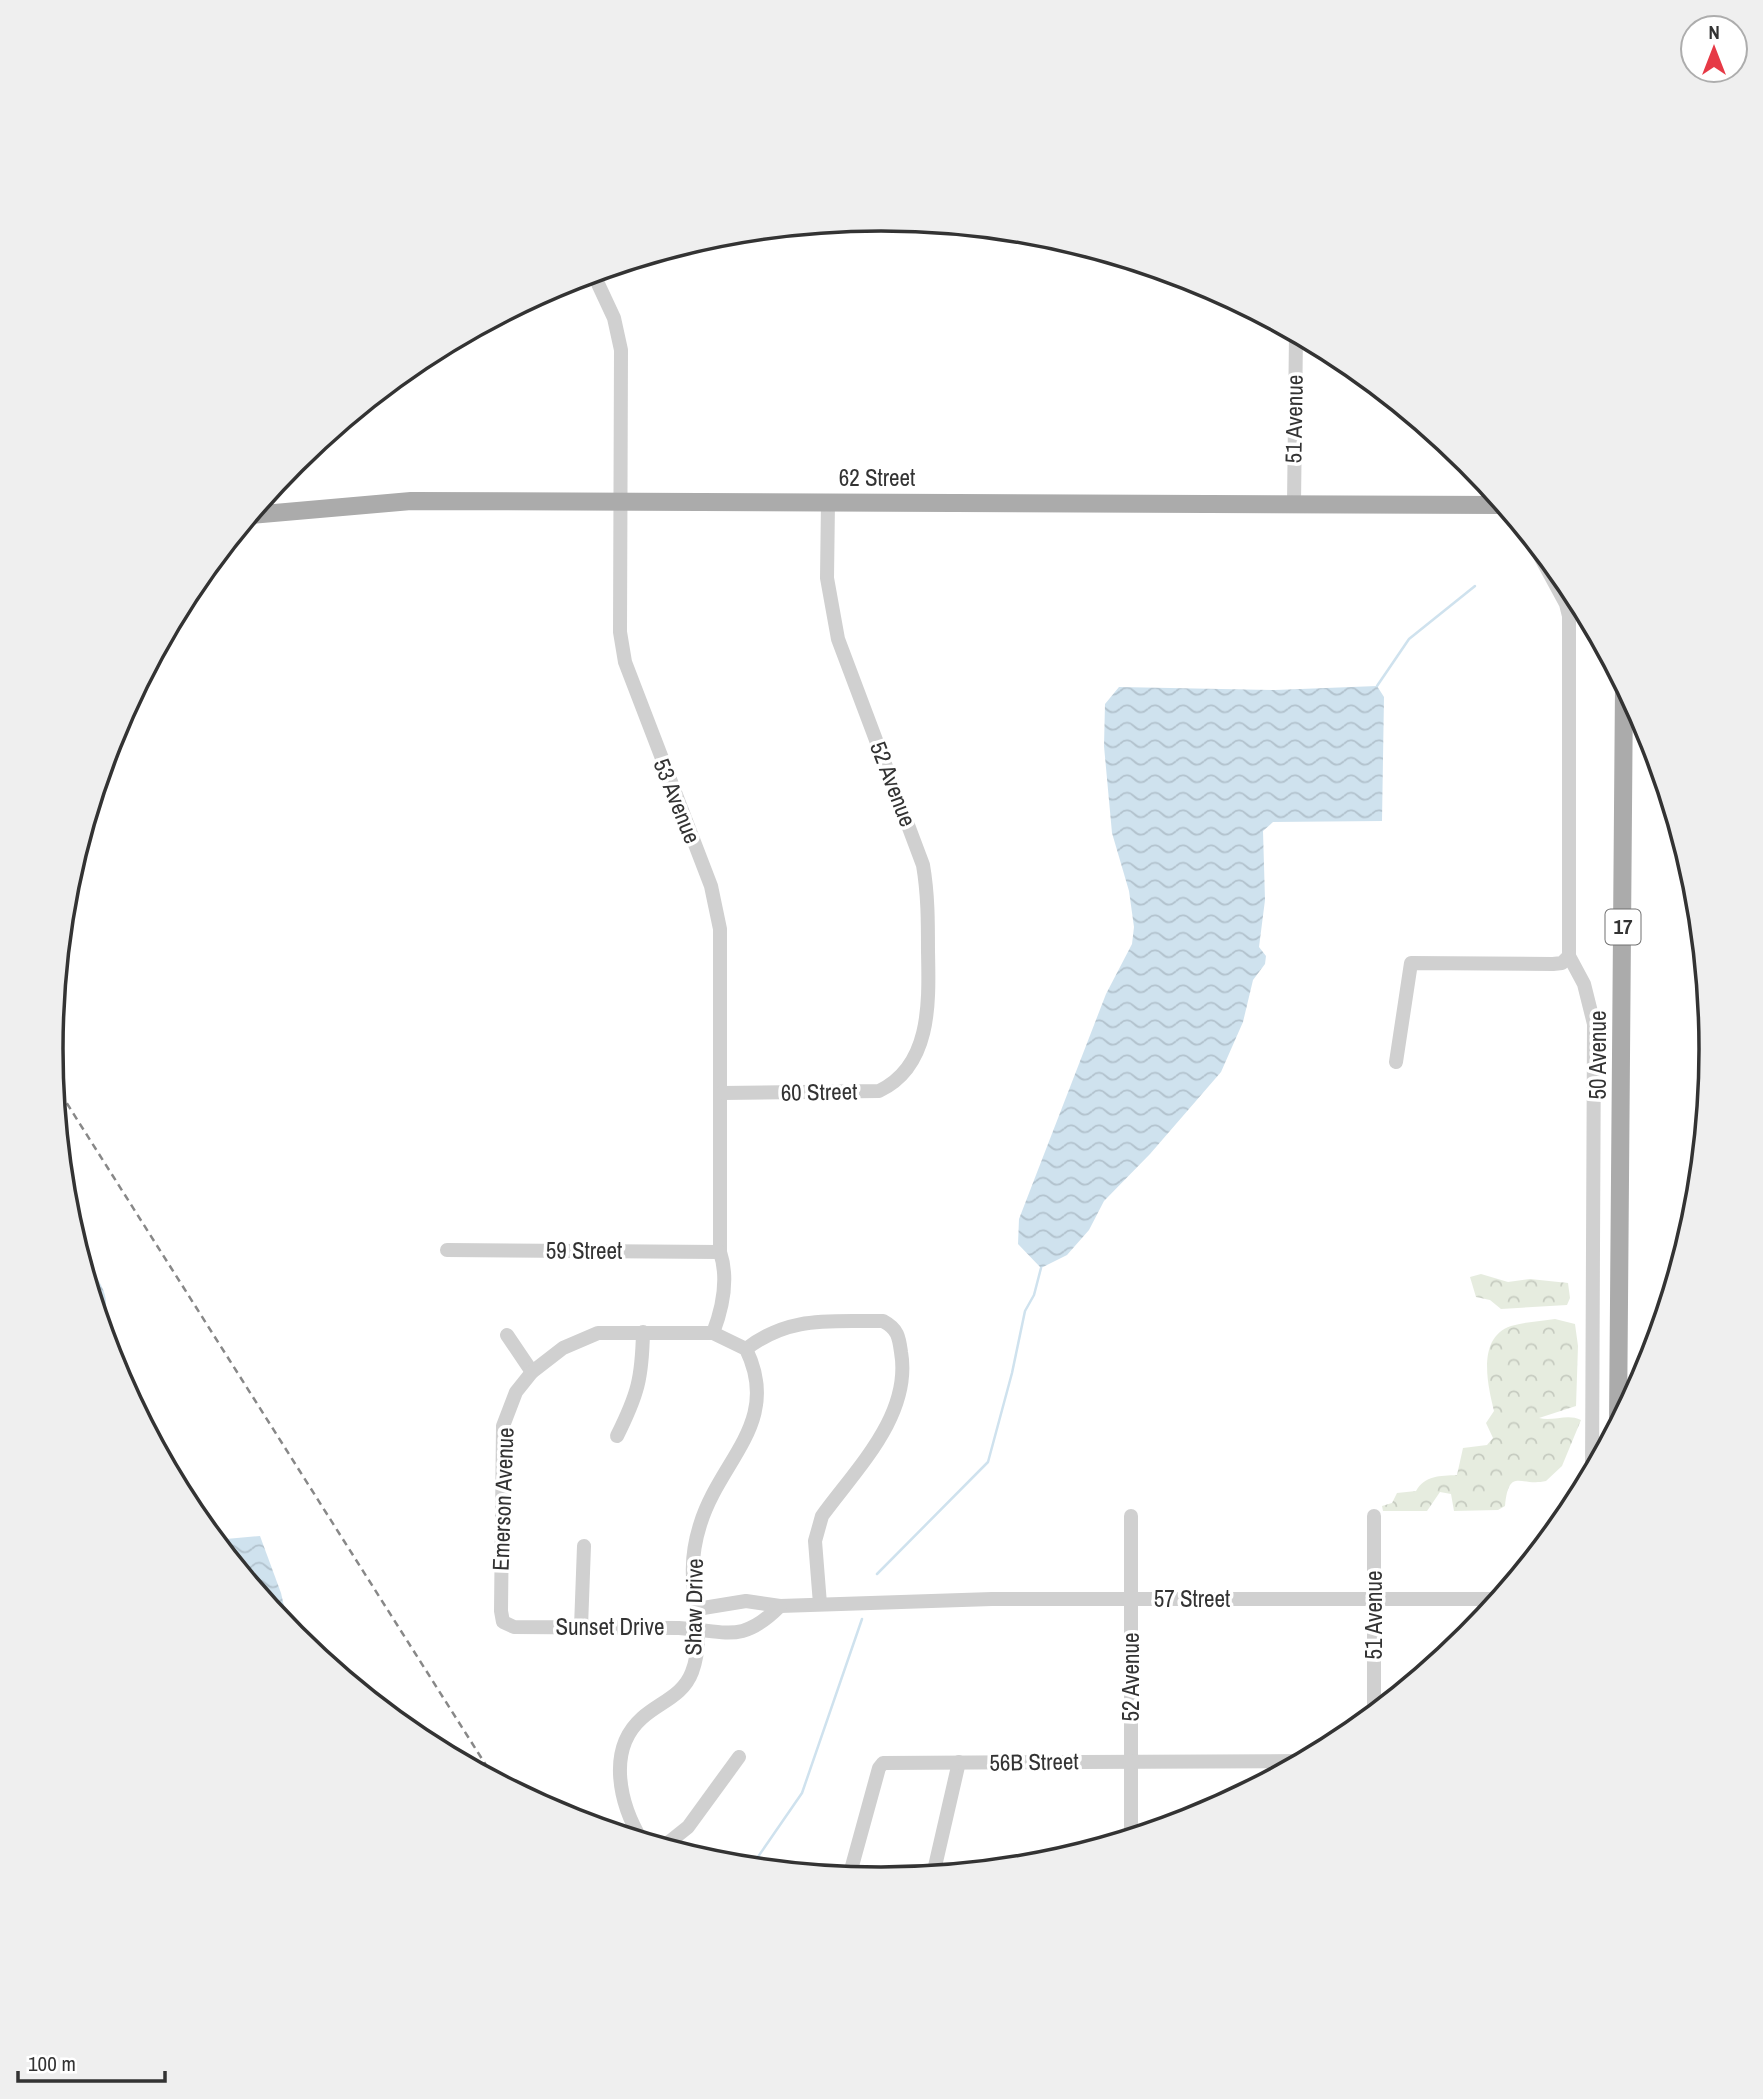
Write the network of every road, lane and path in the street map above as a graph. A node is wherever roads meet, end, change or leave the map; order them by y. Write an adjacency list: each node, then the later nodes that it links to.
1 (597, 282): 3 (street, 53 Avenue)
2 (1296, 344): 5 (street, 51 Avenue)
3 (619, 502): 4 (main road, 62 Street); 7 (main road, 62 Street); 13 (street, 53 Avenue)
4 (828, 502): 5 (main road, 62 Street); 12 (street, 52 Avenue)
5 (1294, 504): 6 (main road, 62 Street)
6 (1492, 505)
7 (263, 514)
8 (1558, 590): 10 (street)
9 (1625, 707): 14 (main road, 50 Avenue / 17)
10 (1569, 956): 11 (street); 15 (street)
11 (1396, 1062)
12 (908, 1067): 13 (street, 60 Street)
13 (722, 1093): 17 (street, 53 Avenue)
14 (1622, 1168): 15 (street); 23 (main road, 50 Avenue / 17)
15 (1592, 1169): 25 (street)
16 (447, 1250): 17 (street, 59 Street)
17 (720, 1252): 19 (street, 53 Avenue)
18 (643, 1332): 19 (street); 22 (street); 24 (street)
19 (713, 1334): 21 (street)
20 (507, 1335): 22 (street)
21 (746, 1349): 32 (street); 35 (street, Shaw Drive)
22 (532, 1372): 36 (street, Emerson Avenue)
23 (1618, 1407)
24 (617, 1436)
25 (1592, 1455)
26 (1131, 1516): 29 (street, 52 Avenue)
27 (1374, 1516): 30 (street, 51 Avenue)
28 (584, 1546): 37 (street)
29 (1131, 1599): 30 (street, 57 Street); 33 (street, 57 Street); 41 (street, 52 Avenue)
30 (1374, 1599): 31 (street, 57 Street); 39 (street, 51 Avenue)
31 (1488, 1599)
32 (820, 1604): 33 (street, Sunset Drive); 34 (street, Sunset Drive)
33 (883, 1604)
34 (780, 1606): 35 (street, Sunset Drive); 38 (street, Sunset Drive)
35 (697, 1609): 38 (street, Shaw Drive)
36 (514, 1627): 37 (street, Sunset Drive)
37 (581, 1627): 38 (street, Sunset Drive)
38 (699, 1629): 45 (street, Shaw Drive)
39 (1374, 1703)
40 (739, 1757): 46 (street)
41 (1131, 1761): 42 (street, 56B Street); 43 (street, 56B Street); 44 (street, 52 Avenue)
42 (1286, 1761)
43 (959, 1762): 47 (street); 48 (street, 56B Street)
44 (1131, 1829)
45 (637, 1831)
46 (671, 1840)
47 (935, 1866)
48 (852, 1867)

